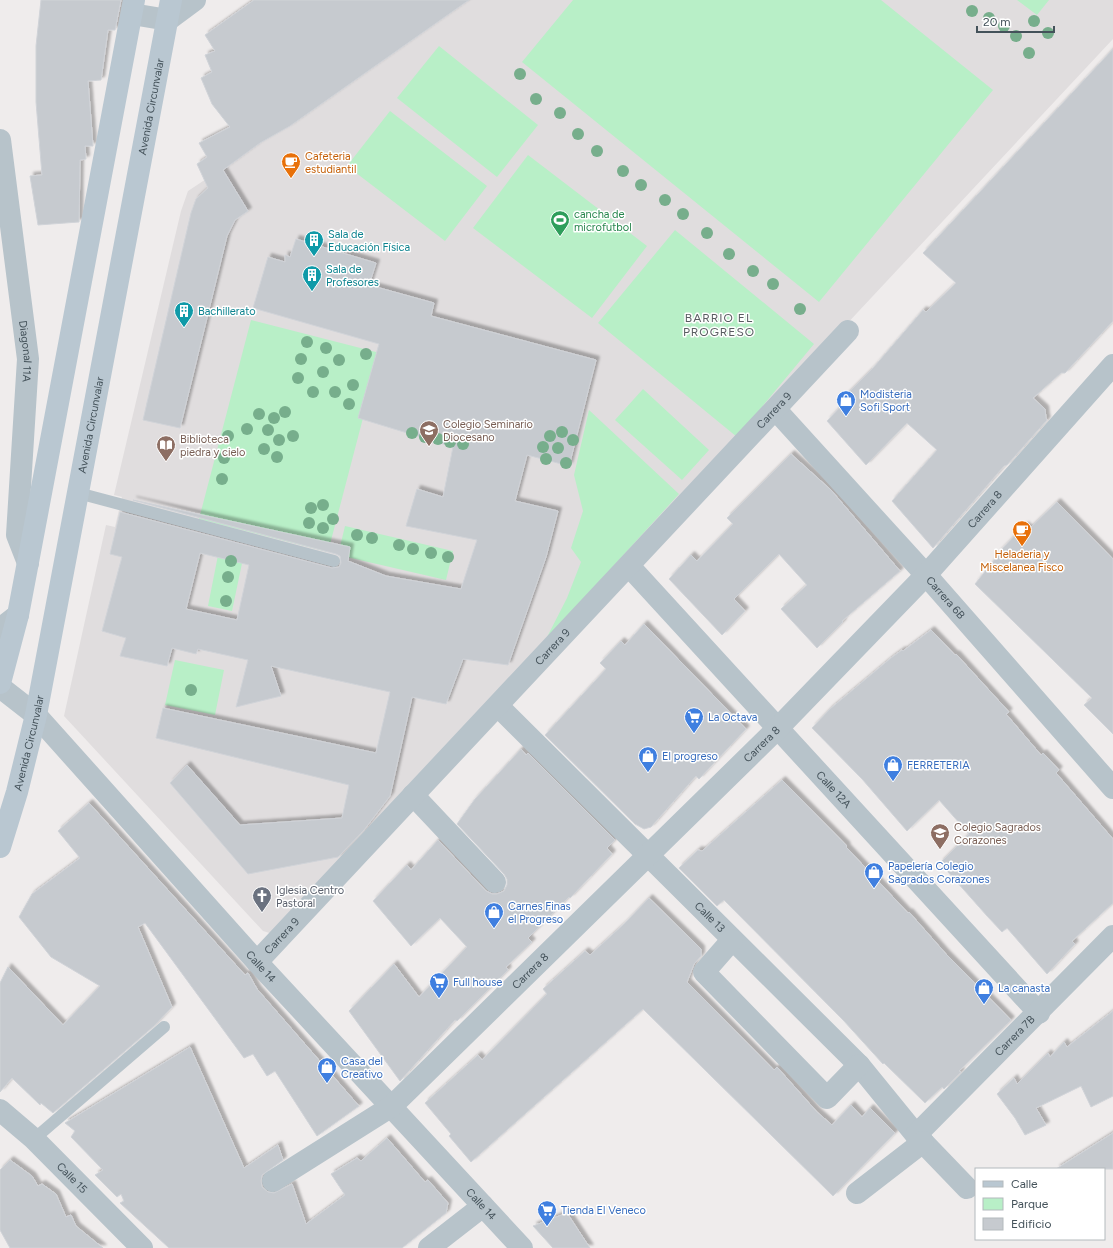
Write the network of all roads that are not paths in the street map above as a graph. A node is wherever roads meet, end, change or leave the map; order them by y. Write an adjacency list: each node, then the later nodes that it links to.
1 (194, 0): 3 (street)
2 (133, 7): 3 (street); 10 (main road)
3 (169, 10): 8 (main road, Avenida Circunvalar)
4 (1, 154): 10 (street, Diagonal 11A)
5 (848, 331): 7 (street, Carrera 9)
6 (1113, 365): 12 (street, Carrera 8)
7 (776, 410): 11 (street, Carrera 9); 12 (street, Carrera 6B)
8 (78, 493): 9 (lane); 18 (main road, Avenida Circunvalar)
9 (334, 561)
10 (28, 563): 13 (main road)
11 (629, 566): 17 (street, Carrera 9); 19 (street, Calle 12A)
12 (926, 575): 19 (street, Carrera 8); 20 (street, Carrera 6B)
13 (18, 615): 14 (street); 15 (main road)
14 (0, 629)
15 (0, 684)
16 (0, 687): 18 (street, Calle 14)
17 (498, 706): 21 (street, Carrera 9); 23 (street, Calle 13)
18 (36, 715): 22 (main road, Avenida Circunvalar); 27 (street, Calle 14)
19 (778, 728): 23 (street, Carrera 8); 28 (street, Calle 12A)
20 (1113, 788)
21 (413, 795): 24 (street); 27 (street, Carrera 9)
22 (0, 847)
23 (648, 854): 26 (street, Calle 13); 31 (street, Carrera 8)
24 (496, 882)
25 (1113, 936): 28 (street, Carrera 7B)
26 (732, 940): 30 (street, Calle 13); 30 (street)
27 (257, 962): 31 (street, Calle 14)
28 (1039, 1013): 33 (street, Carrera 7B)
29 (164, 1027): 34 (lane)
30 (859, 1065): 33 (street, Calle 13)
31 (392, 1106): 35 (street, Carrera 8); 38 (street, Calle 14)
32 (0, 1110): 34 (street, Calle 15)
33 (920, 1138): 36 (street, Calle 13); 37 (street, Carrera 7B)
34 (34, 1139): 39 (street, Calle 15)
35 (273, 1180)
36 (967, 1188)
37 (857, 1193)
38 (483, 1206): 40 (street); 41 (street, Calle 14)
39 (142, 1248)
40 (429, 1248)
41 (522, 1248)

